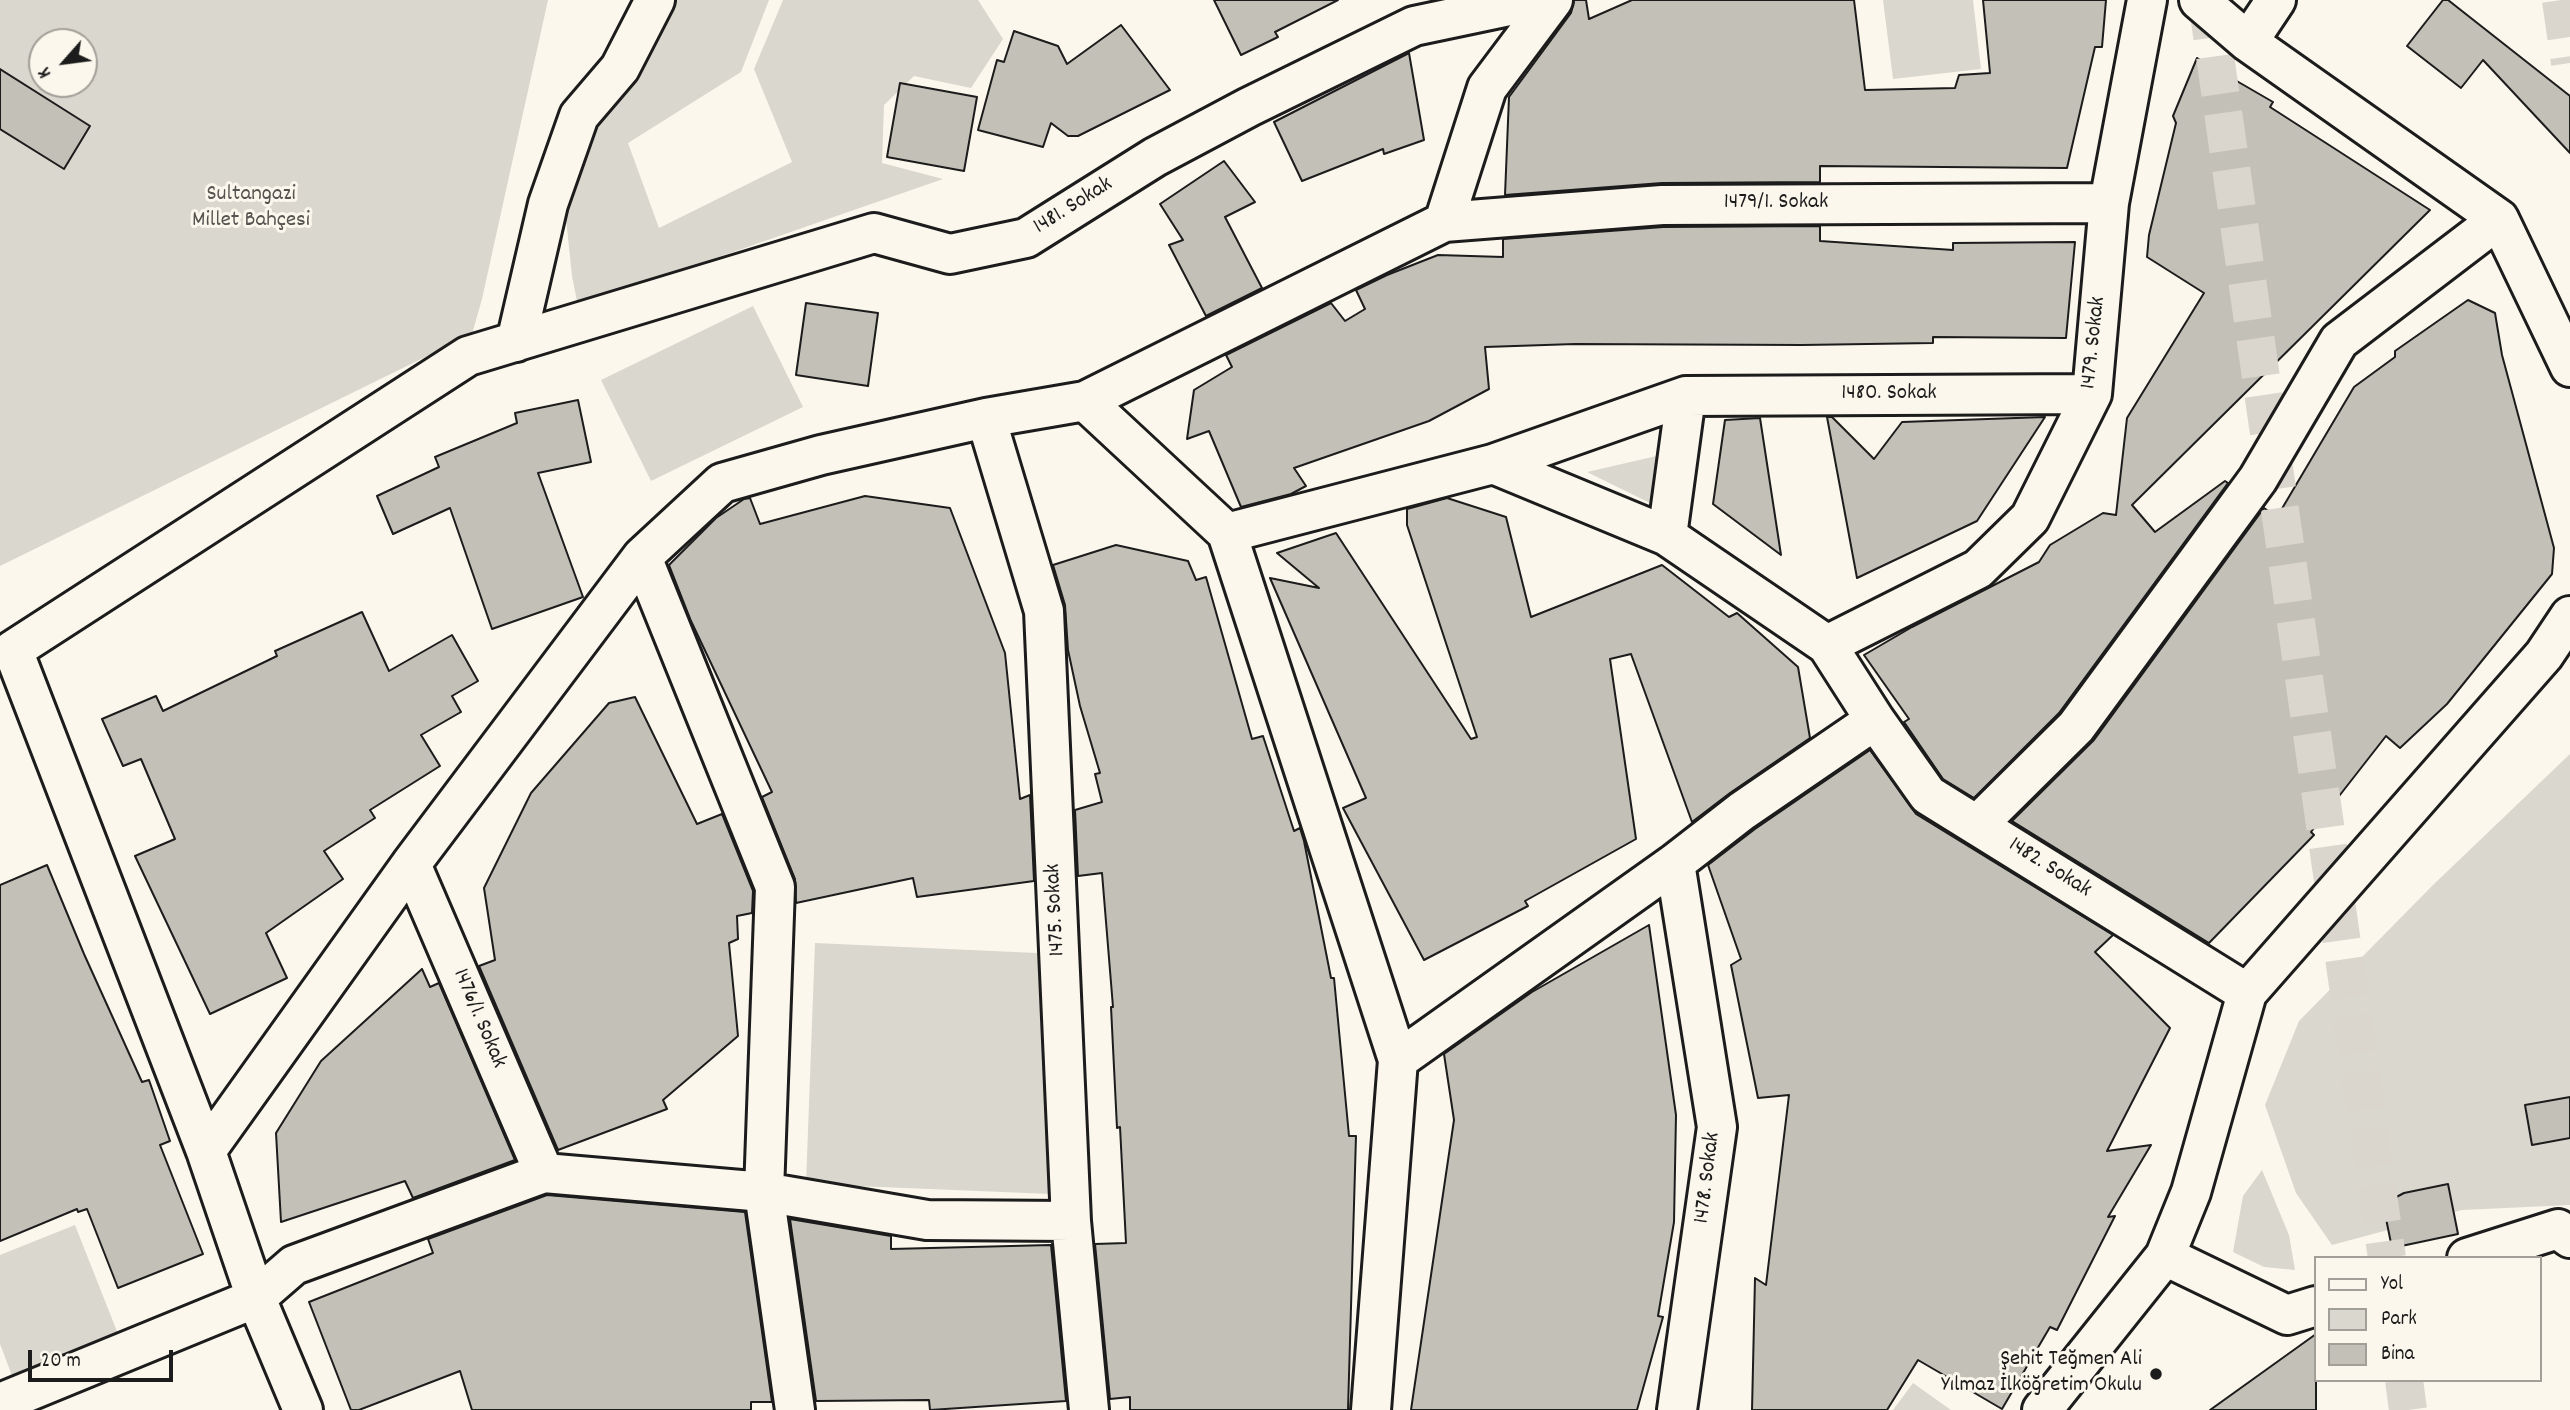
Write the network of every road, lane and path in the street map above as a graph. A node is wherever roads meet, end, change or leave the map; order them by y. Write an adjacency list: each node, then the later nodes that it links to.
1 (655, 0): 11 (street)
2 (1538, 0): 11 (street, 1481. Sokak)
3 (1553, 0): 10 (street)
4 (2147, 0): 8 (street, 1479. Sokak)
5 (2199, 0): 7 (street)
6 (2276, 0): 7 (street)
7 (2248, 42): 9 (street)
8 (2109, 203): 10 (street, 1479/1. Sokak); 13 (street, 1479. Sokak)
9 (2499, 219): 12 (street); 25 (street)
10 (1444, 222): 15 (street)
11 (516, 342): 23 (street, 1481. Sokak)
12 (2570, 367)
13 (2092, 394): 14 (street, 1480. Sokak); 22 (street, 1479. Sokak)
14 (1686, 396): 17 (street, 1480. Sokak); 19 (street)
15 (1085, 401): 16 (street); 18 (street)
16 (986, 418): 20 (street); 33 (street, 1475. Sokak)
17 (1493, 464): 18 (street, 1480. Sokak); 19 (street)
18 (1227, 533): 29 (street)
19 (1667, 536): 22 (street)
20 (642, 558): 27 (street); 32 (street)
21 (2570, 615): 28 (street)
22 (1827, 645): 24 (street, 1482. Sokak)
23 (6, 653): 30 (street)
24 (1875, 720): 25 (street, 1482. Sokak); 26 (street)
25 (1978, 824): 28 (street, 1482. Sokak)
26 (1675, 863): 29 (street); 44 (street, 1478. Sokak)
27 (411, 864): 30 (street); 31 (street, 1476/1. Sokak)
28 (2247, 993): 35 (street)
29 (1398, 1060): 43 (street)
30 (206, 1151): 37 (street)
31 (544, 1173): 32 (street); 37 (street)
32 (764, 1192): 33 (street); 41 (street)
33 (1072, 1221): 42 (street, 1475. Sokak)
34 (2570, 1238): 36 (street)
35 (2165, 1256): 38 (street); 45 (street)
36 (2473, 1256)
37 (257, 1298): 39 (street); 40 (street)
38 (2314, 1307)
39 (0, 1403)
40 (303, 1410)
41 (794, 1410)
42 (1089, 1410)
43 (1371, 1410)
44 (1677, 1410)
45 (2042, 1410)

